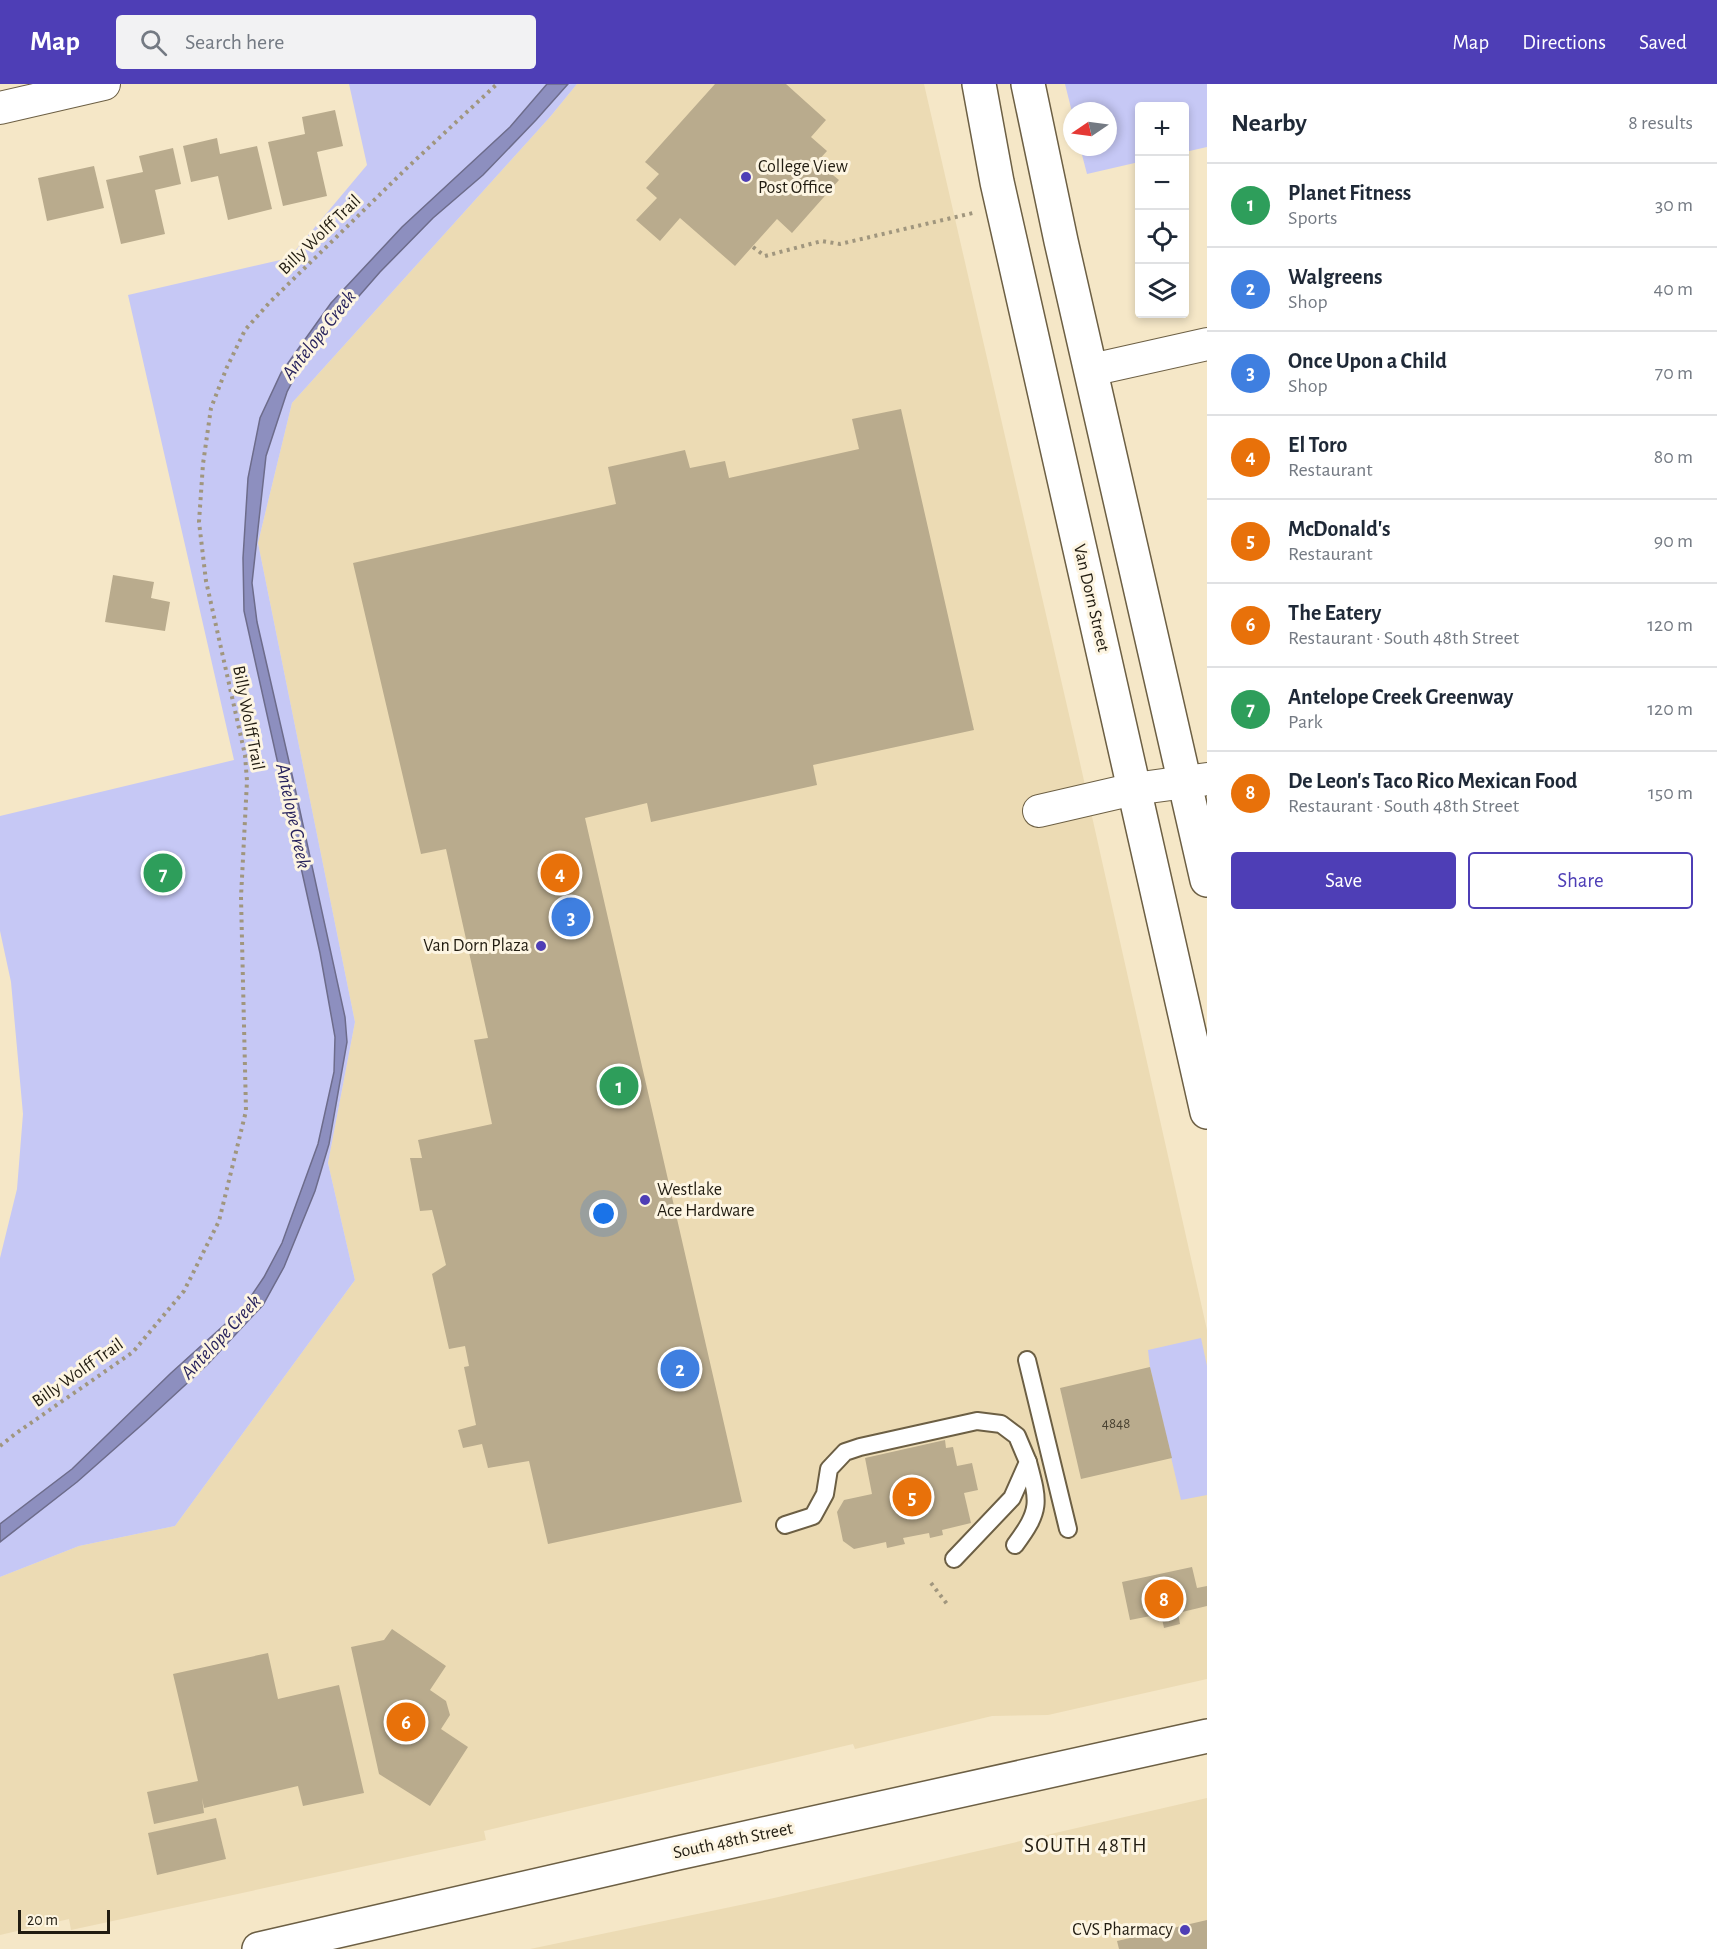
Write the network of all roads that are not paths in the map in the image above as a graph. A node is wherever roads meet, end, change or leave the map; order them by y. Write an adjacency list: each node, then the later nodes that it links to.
1 (979, 84): 8 (main road, Van Dorn Street)
2 (1028, 84): 6 (main road)
3 (90, 86): 4 (street)
4 (0, 108)
5 (1207, 344): 6 (street)
6 (1090, 370): 7 (main road)
7 (1196, 780): 8 (street); 10 (main road)
8 (1134, 789): 9 (street); 11 (main road, Van Dorn Street)
9 (1039, 811)
10 (1207, 880)
11 (1207, 1112)
12 (1027, 1360): 15 (lane)
13 (1028, 1462): 14 (lane); 16 (lane); 17 (lane)
14 (785, 1525)
15 (1068, 1529)
16 (1015, 1545)
17 (954, 1558)
18 (1207, 1737): 19 (main road, South 48th Street)
19 (259, 1949)

